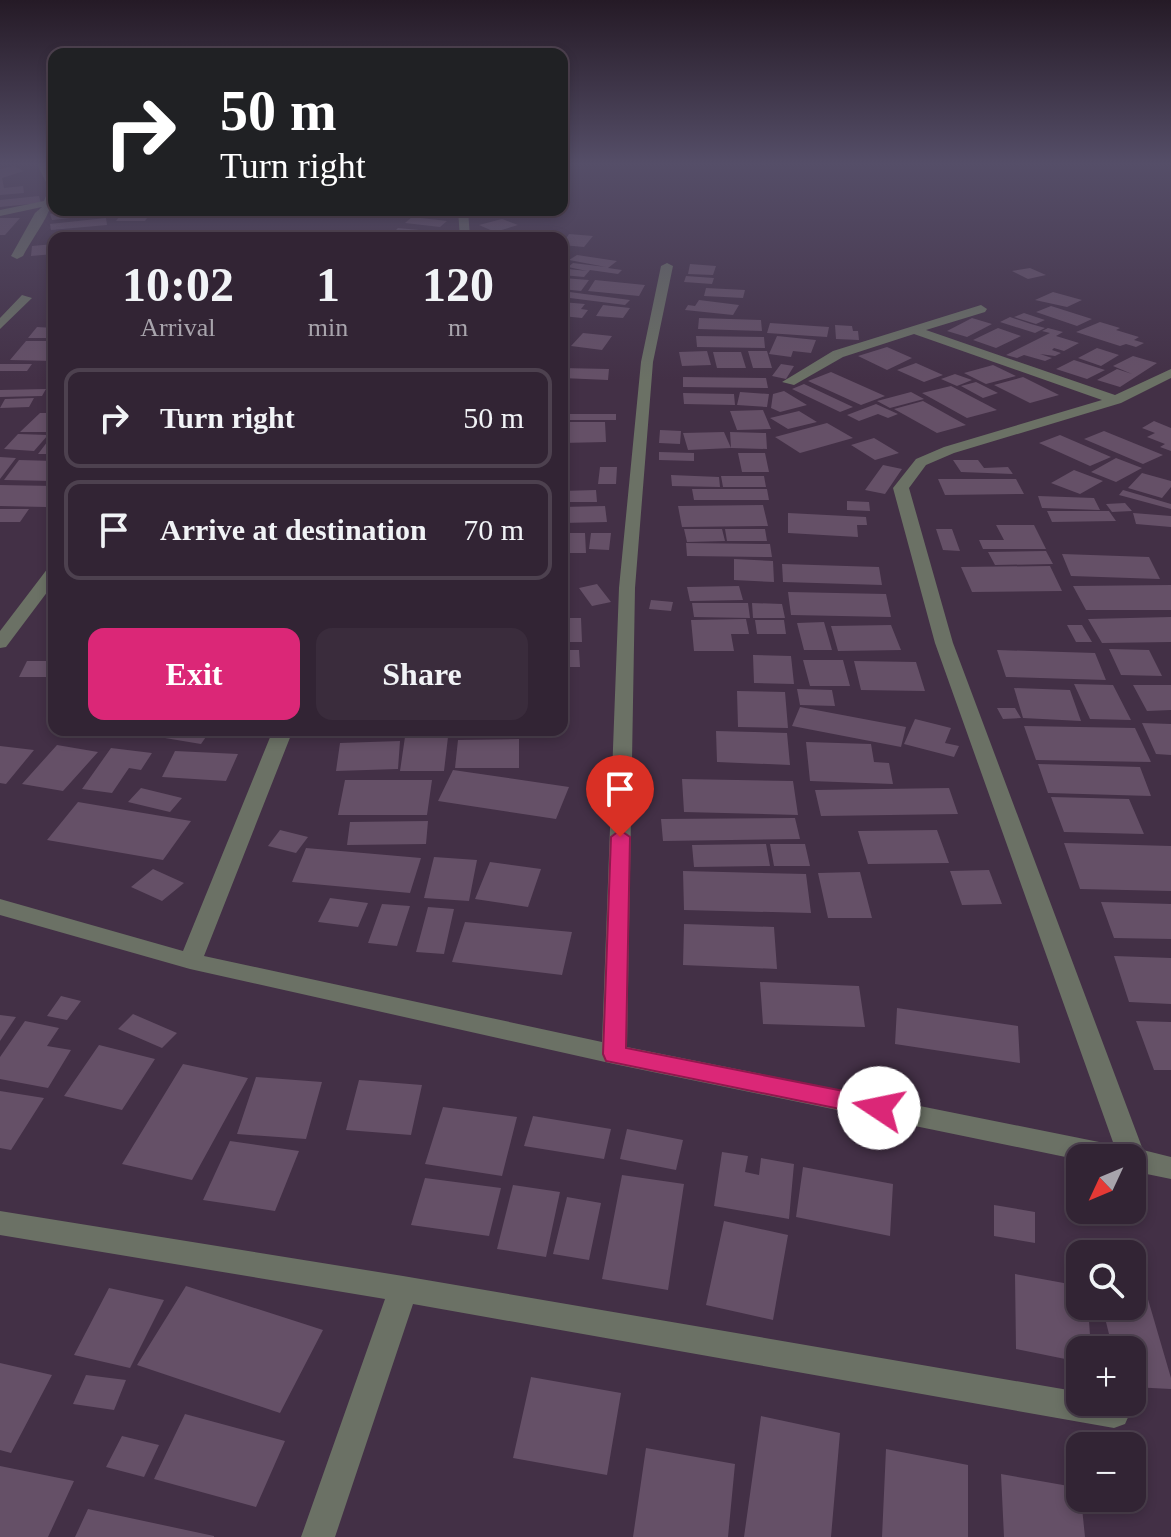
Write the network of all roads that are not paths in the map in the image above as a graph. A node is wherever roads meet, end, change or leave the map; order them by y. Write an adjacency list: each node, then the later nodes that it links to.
1 (29, 236): 2 (street)
2 (17, 256)
3 (667, 266): 16 (street)
4 (26, 298): 6 (street)
5 (981, 309): 7 (street)
6 (0, 325)
7 (914, 330): 9 (street); 10 (street)
8 (1171, 373): 10 (street)
9 (789, 382)
10 (1116, 400): 17 (street)
11 (48, 580): 12 (street)
12 (0, 643)
13 (281, 736): 15 (street)
14 (0, 907): 15 (street)
15 (190, 961): 16 (street)
16 (614, 1054): 18 (street)
17 (1126, 1144)
18 (1066, 1146)
19 (1146, 1163): 20 (street)
20 (1171, 1168)
21 (0, 1223): 22 (street)
22 (403, 1289): 23 (street); 24 (street)
23 (1066, 1405)
24 (318, 1537)

